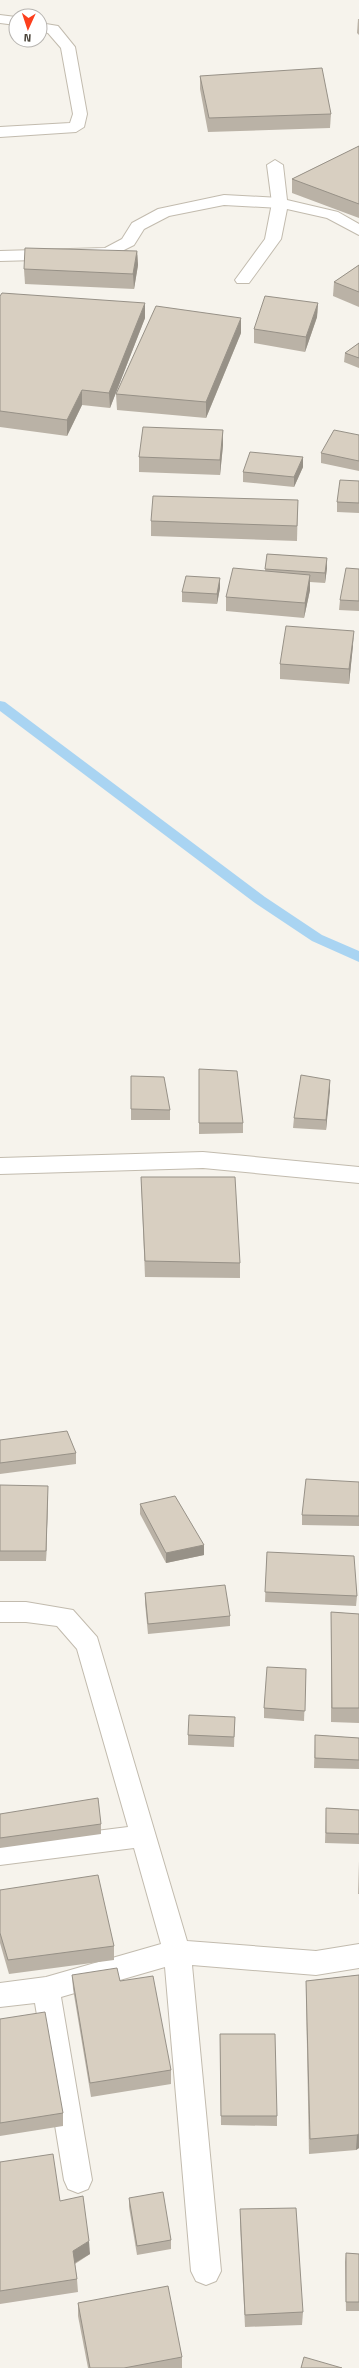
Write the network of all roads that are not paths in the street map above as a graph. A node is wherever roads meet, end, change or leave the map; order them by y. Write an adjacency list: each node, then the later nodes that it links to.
1 (48, 28): 2 (street)
2 (0, 132)
3 (275, 165): 4 (street)
4 (280, 203): 5 (street); 6 (street); 7 (street)
5 (359, 230)
6 (0, 256)
7 (243, 280)
8 (0, 1166): 9 (street)
9 (359, 1175)
10 (0, 1612): 11 (street)
11 (143, 1836): 12 (street); 13 (street)
12 (0, 1854)
13 (177, 1952): 14 (street); 15 (street); 18 (street)
14 (359, 1956)
15 (46, 1989): 16 (street); 17 (street)
16 (0, 1995)
17 (78, 2180)
18 (206, 2271)

